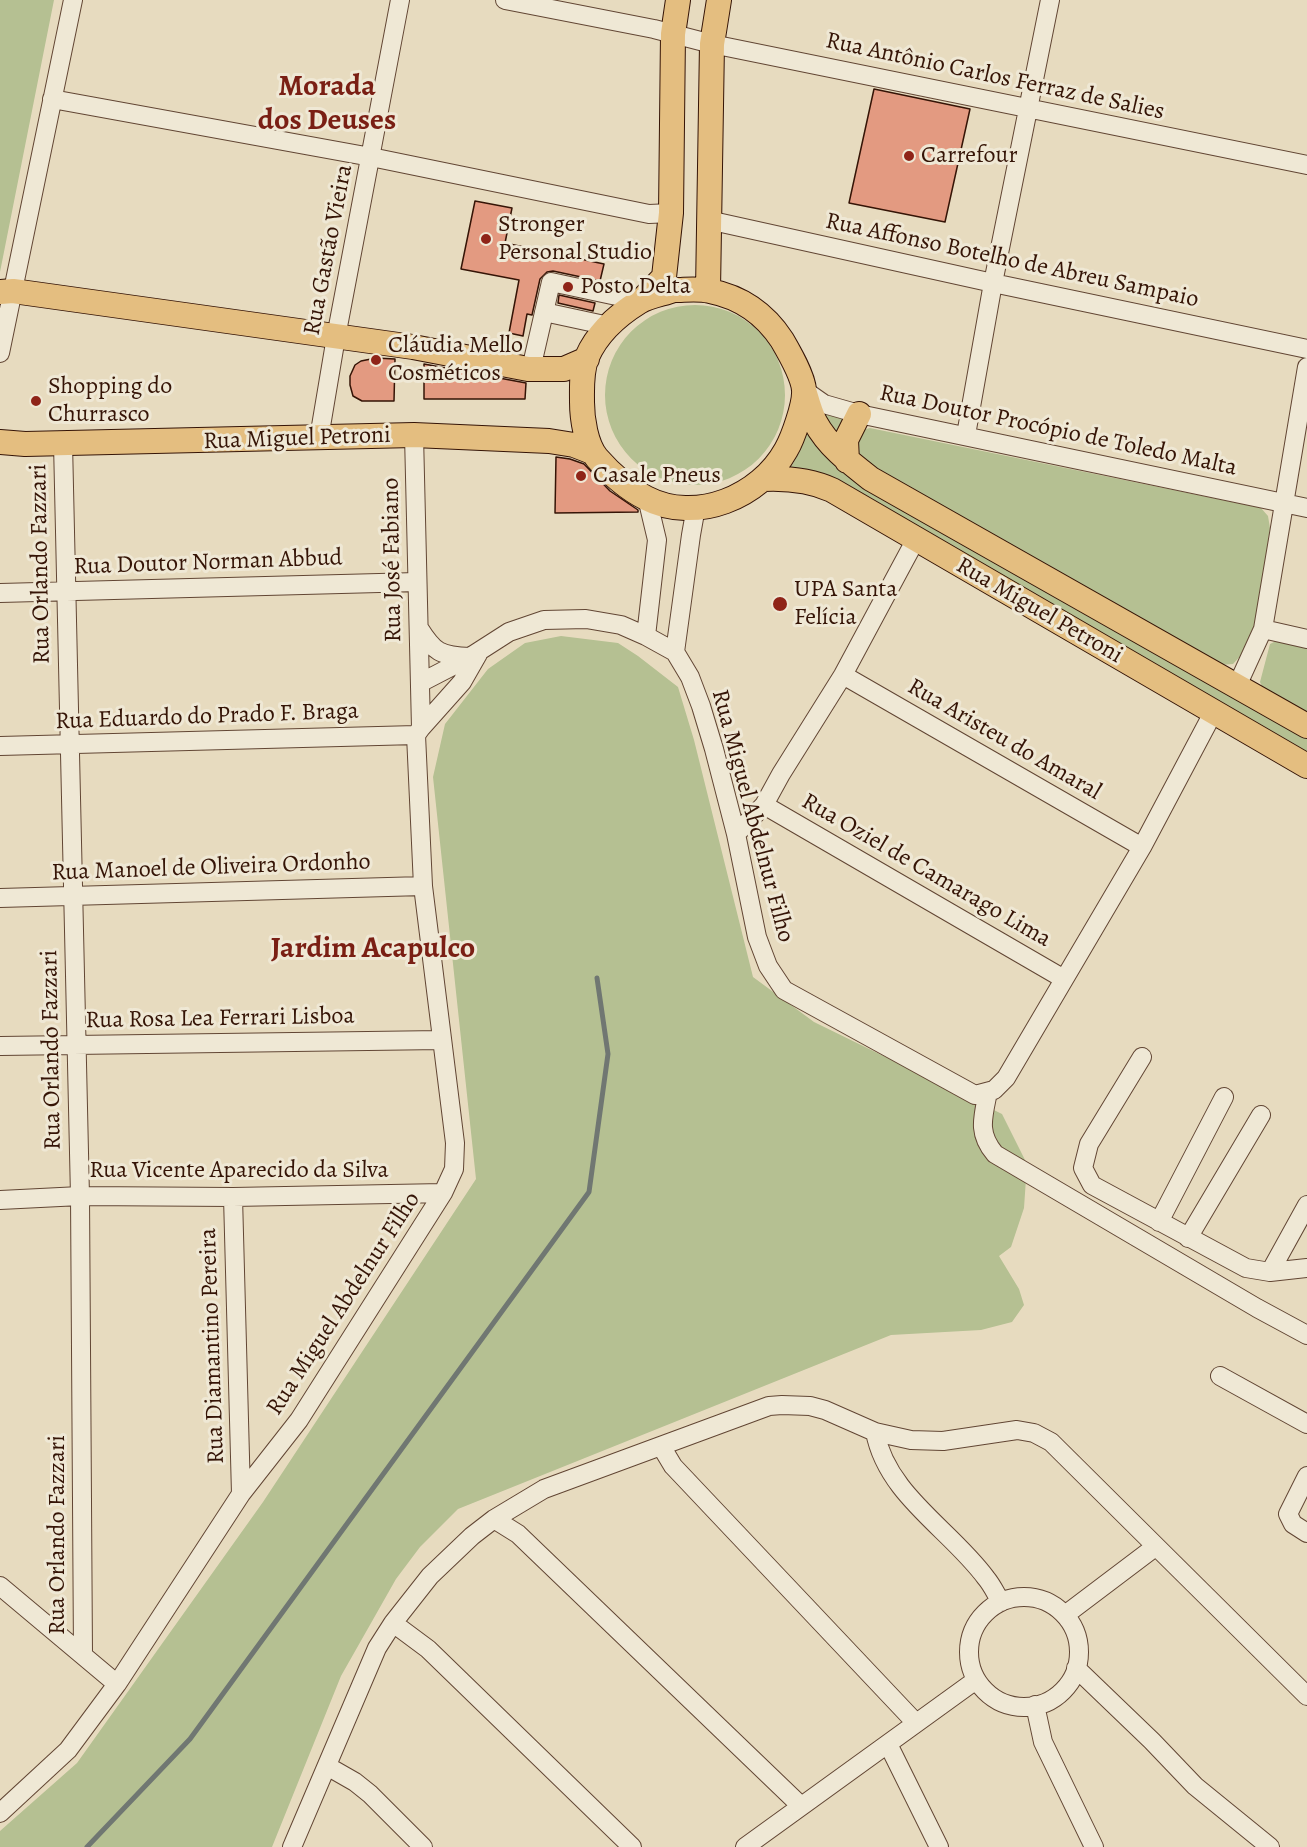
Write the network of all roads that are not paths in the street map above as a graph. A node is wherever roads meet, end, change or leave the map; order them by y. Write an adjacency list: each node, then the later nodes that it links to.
1 (73, 0): 9 (street)
2 (400, 0): 11 (street, Rua Gastão Vieira)
3 (505, 0): 7 (street, Rua Antônio Carlos Ferraz de Salies)
4 (678, 0): 7 (main road)
5 (719, 0): 8 (main road)
6 (1050, 0): 10 (street)
7 (673, 34): 8 (street, Rua Antônio Carlos Ferraz de Salies); 13 (main road)
8 (712, 44): 10 (street, Rua Antônio Carlos Ferraz de Salies); 14 (main road)
9 (52, 99): 11 (street); 17 (street)
10 (1029, 108): 12 (street, Rua Antônio Carlos Ferraz de Salies); 15 (street)
11 (371, 157): 13 (street); 21 (street, Rua Gastão Vieira)
12 (1307, 165)
13 (671, 213): 18 (main road)
14 (708, 220): 15 (street, Rua Affonso Botelho de Abreu Sampaio); 16 (main road)
15 (993, 283): 22 (street, Rua Affonso Botelho de Abreu Sampaio); 30 (street)
16 (708, 290): 18 (main road, Rua Miguel Petroni); 27 (main road, Rua Miguel Petroni)
17 (6, 291): 21 (main road); 23 (street)
18 (633, 300): 19 (street); 20 (main road)
19 (546, 302): 20 (street); 26 (street)
20 (605, 325): 24 (main road)
21 (336, 337): 26 (main road); 31 (street, Rua Gastão Vieira)
22 (1307, 348)
23 (0, 353)
24 (586, 359): 26 (main road); 34 (main road)
25 (1307, 367): 38 (street)
26 (531, 369)
27 (804, 390): 28 (street, Rua Doutor Procópio de Toledo Malta); 35 (main road, Rua Miguel Petroni); 36 (main road)
28 (859, 414): 30 (street, Rua Doutor Procópio de Toledo Malta); 35 (main road)
29 (414, 435): 31 (main road, Rua Miguel Petroni); 34 (main road, Rua Miguel Petroni); 42 (street, Rua José Fabiano)
30 (966, 435): 38 (street, Rua Doutor Procópio de Toledo Malta)
31 (319, 438): 33 (main road, Rua Miguel Petroni)
32 (0, 442): 33 (main road, Rua Miguel Petroni)
33 (63, 443): 43 (street, Rua Orlando Fazzari)
34 (592, 452): 37 (main road)
35 (847, 461): 53 (main road, Rua Miguel Petroni)
36 (764, 479): 39 (main road); 41 (main road, Rua Miguel Petroni)
37 (646, 498): 39 (main road); 47 (street)
38 (1283, 503): 40 (street, Rua Doutor Procópio de Toledo Malta); 46 (street)
39 (696, 507): 50 (street)
40 (1307, 508)
41 (916, 539): 51 (street); 54 (main road, Rua Miguel Petroni)
42 (417, 582): 43 (street, Rua Doutor Norman Abbud); 45 (street, Rua José Fabiano)
43 (65, 591): 44 (street, Rua Doutor Norman Abbud); 57 (street, Rua Orlando Fazzari)
44 (0, 593)
45 (418, 627): 49 (street); 52 (street, Rua José Fabiano)
46 (1263, 629): 48 (street); 53 (street)
47 (646, 636): 49 (street); 50 (street)
48 (1307, 639)
49 (476, 652): 52 (street); 56 (street)
50 (675, 652): 61 (street, Rua Miguel Abdelnur Filho)
51 (843, 675): 60 (street); 62 (street, Rua Aristeu do Amaral)
52 (420, 683): 56 (street, Rua Miguel Abdelnur Filho)
53 (1238, 686): 55 (main road, Rua Miguel Petroni)
54 (1213, 713): 59 (main road, Rua Miguel Petroni); 62 (street)
55 (1307, 726)
56 (418, 731): 57 (street, Rua Eduardo do Prado F. Braga); 63 (street, Rua Miguel Abdelnur Filho)
57 (69, 745): 58 (street, Rua Eduardo do Prado F. Braga); 64 (street, Rua Orlando Fazzari)
58 (0, 746)
59 (1307, 766)
60 (764, 805): 61 (street); 66 (street, Rua Oziel de Camarago Lima)
61 (736, 834): 71 (street, Rua Miguel Abdelnur Filho)
62 (1142, 847): 66 (street)
63 (423, 886): 64 (street, Rua Manoel de Oliveira Ordonho); 67 (street, Rua Miguel Abdelnur Filho)
64 (73, 897): 65 (street, Rua Manoel de Oliveira Ordonho); 68 (street, Rua Orlando Fazzari)
65 (0, 898)
66 (1064, 979): 71 (street)
67 (441, 1040): 68 (street, Rua Rosa Lea Ferrari Lisboa); 74 (street, Rua Miguel Abdelnur Filho)
68 (76, 1045): 69 (street, Rua Rosa Lea Ferrari Lisboa); 75 (street, Rua Orlando Fazzari)
69 (0, 1046)
70 (1142, 1057): 79 (street)
71 (988, 1092): 83 (street)
72 (1224, 1097): 79 (street)
73 (1261, 1116): 80 (street)
74 (443, 1193): 76 (street, Rua Vicente Aparecido da Silva); 89 (street, Rua Miguel Abdelnur Filho)
75 (80, 1196): 76 (street, Rua Vicente Aparecido da Silva); 77 (street, Rua Vicente Aparecido da Silva); 97 (street, Rua Orlando Fazzari)
76 (233, 1197): 89 (street, Rua Diamantino Pereira)
77 (0, 1200)
78 (1307, 1205): 82 (street)
79 (1159, 1222): 80 (street)
80 (1188, 1238): 82 (street)
81 (1307, 1268): 82 (street)
82 (1270, 1272)
83 (1307, 1335)
84 (1220, 1376): 85 (street)
85 (1307, 1424)
86 (875, 1432): 87 (street); 92 (street); 94 (street)
87 (661, 1446): 90 (street); 103 (street)
88 (1307, 1476): 91 (street)
89 (241, 1494): 100 (street, Rua Miguel Abdelnur Filho)
90 (494, 1519): 96 (street); 106 (street)
91 (1307, 1533)
92 (1155, 1547): 95 (street); 101 (street)
93 (0, 1586): 97 (street)
94 (1001, 1602): 95 (street); 99 (street)
95 (1065, 1615): 98 (street)
96 (393, 1623): 105 (street); 110 (street)
97 (83, 1655): 100 (street)
98 (1076, 1668): 102 (street); 114 (street)
99 (976, 1680): 102 (street); 103 (street)
100 (117, 1684): 107 (street, Rua Miguel Abdelnur Filho)
101 (1307, 1696)
102 (1035, 1706): 113 (street)
103 (916, 1723): 104 (street)
104 (888, 1744): 106 (street); 112 (street)
105 (327, 1766): 108 (street); 109 (street)
106 (801, 1806): 111 (street)
107 (0, 1814)
108 (292, 1847)
109 (423, 1847)
110 (632, 1847)
111 (745, 1847)
112 (939, 1847)
113 (1094, 1847)
114 (1270, 1847)

